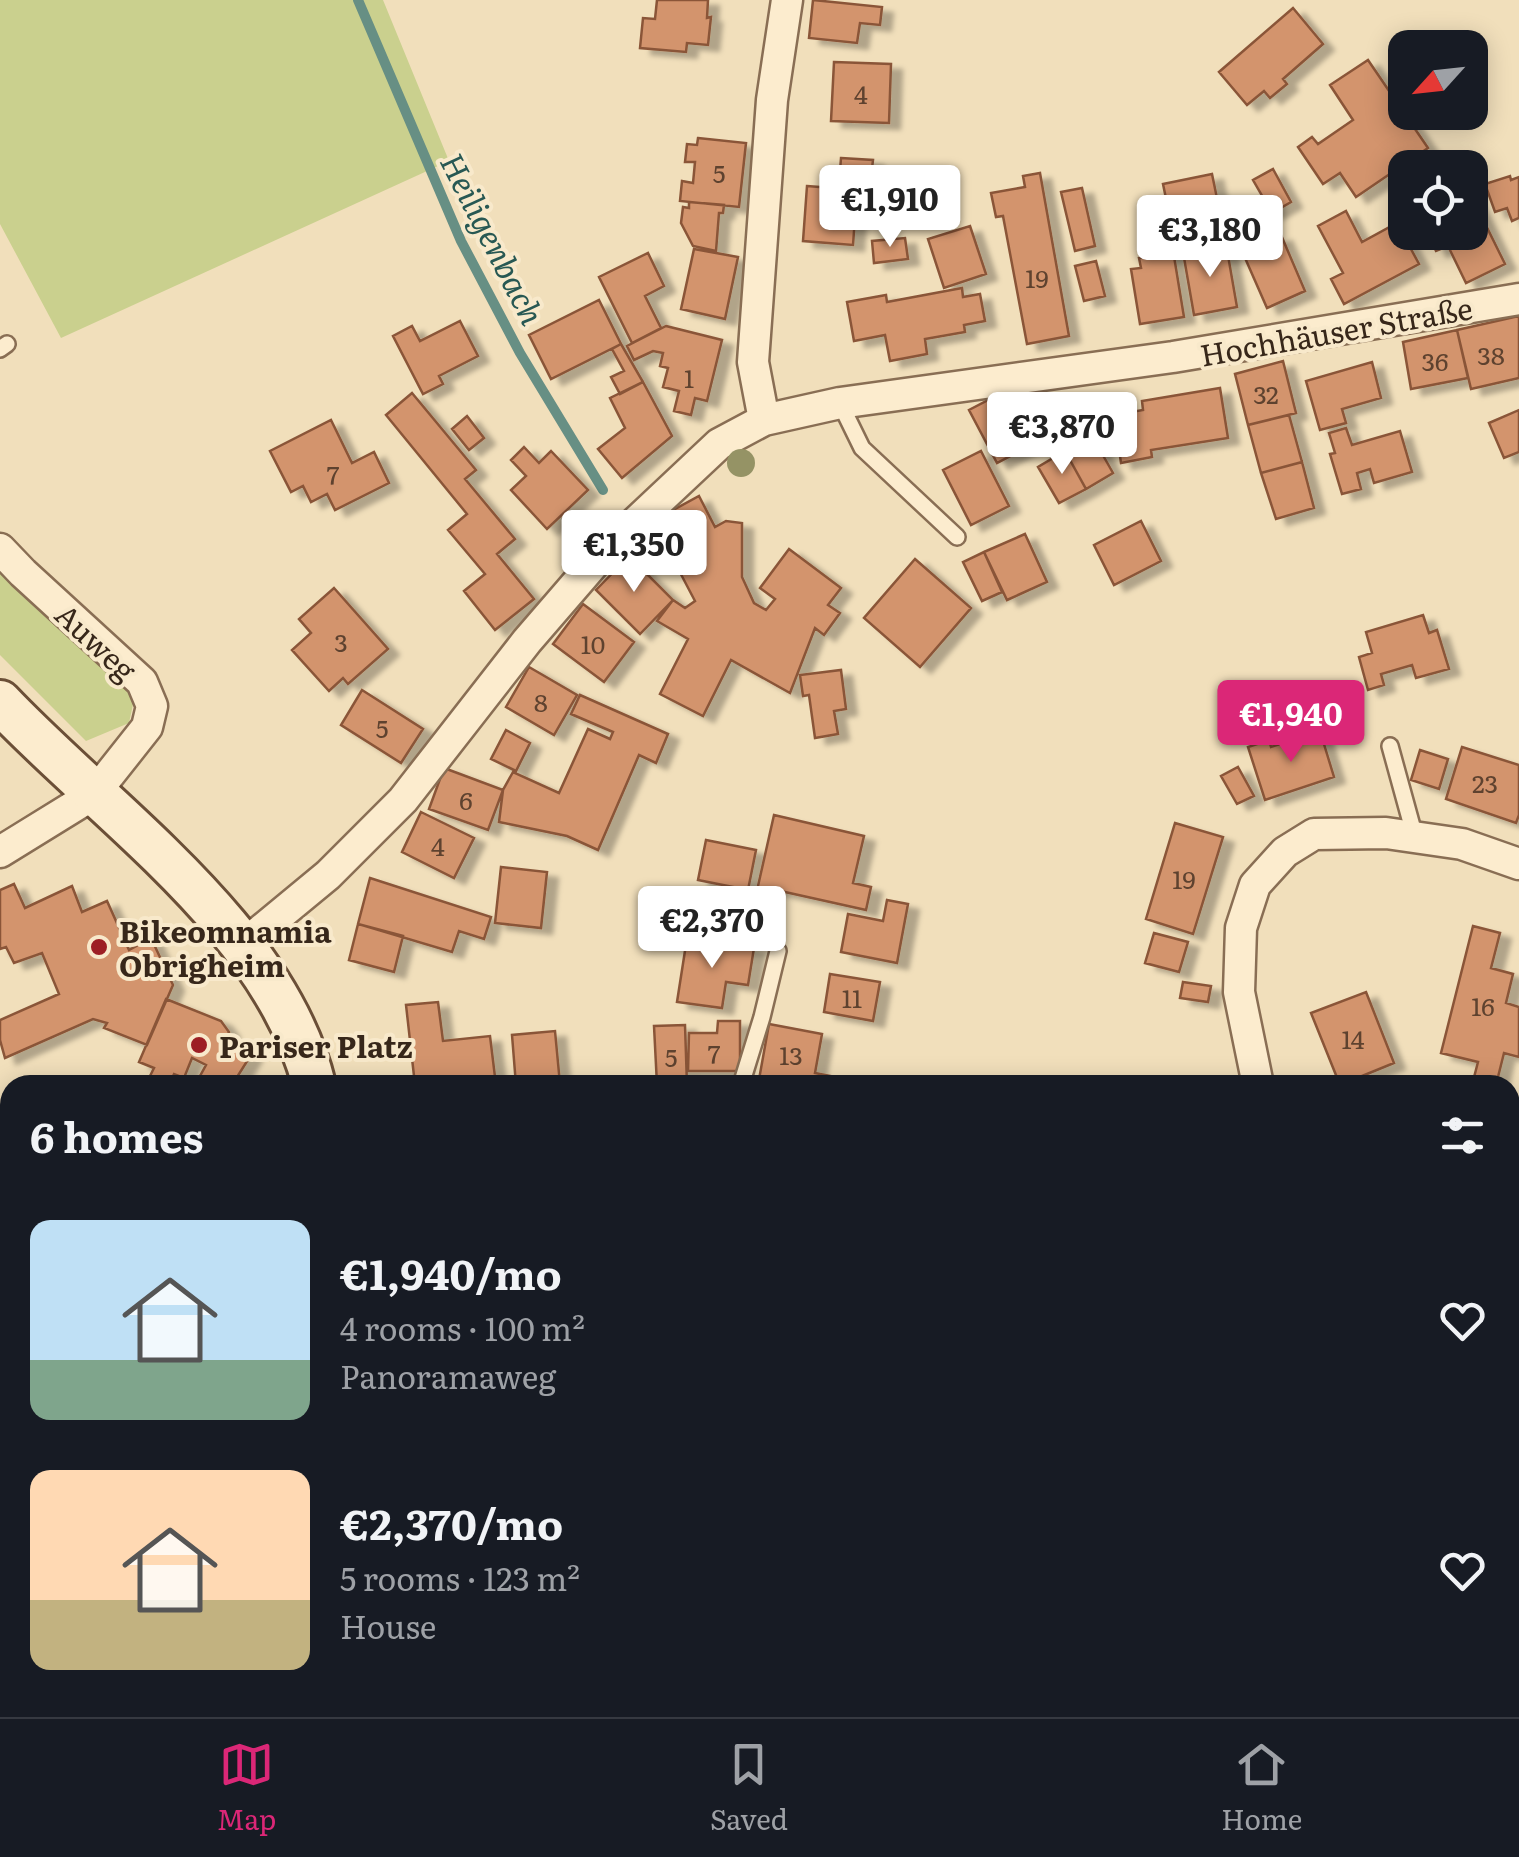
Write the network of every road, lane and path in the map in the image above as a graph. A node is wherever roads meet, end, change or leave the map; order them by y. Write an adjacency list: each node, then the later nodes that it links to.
1 (787, 0): 4 (street)
2 (1519, 299): 3 (street, Hochhäuser Straße)
3 (840, 404): 4 (street, Hochhäuser Straße); 5 (lane)
4 (764, 420): 13 (street, Hochhäuser Straße)
5 (957, 537)
6 (0, 548): 9 (street, Auweg)
7 (0, 702): 9 (main road)
8 (1390, 746): 10 (lane)
9 (94, 794): 11 (street); 13 (main road)
10 (1415, 837): 12 (street); 17 (street)
11 (0, 852)
12 (1519, 864)
13 (242, 946): 15 (main road)
14 (778, 952): 16 (lane)
15 (310, 1075)
16 (744, 1075)
17 (1256, 1075)

